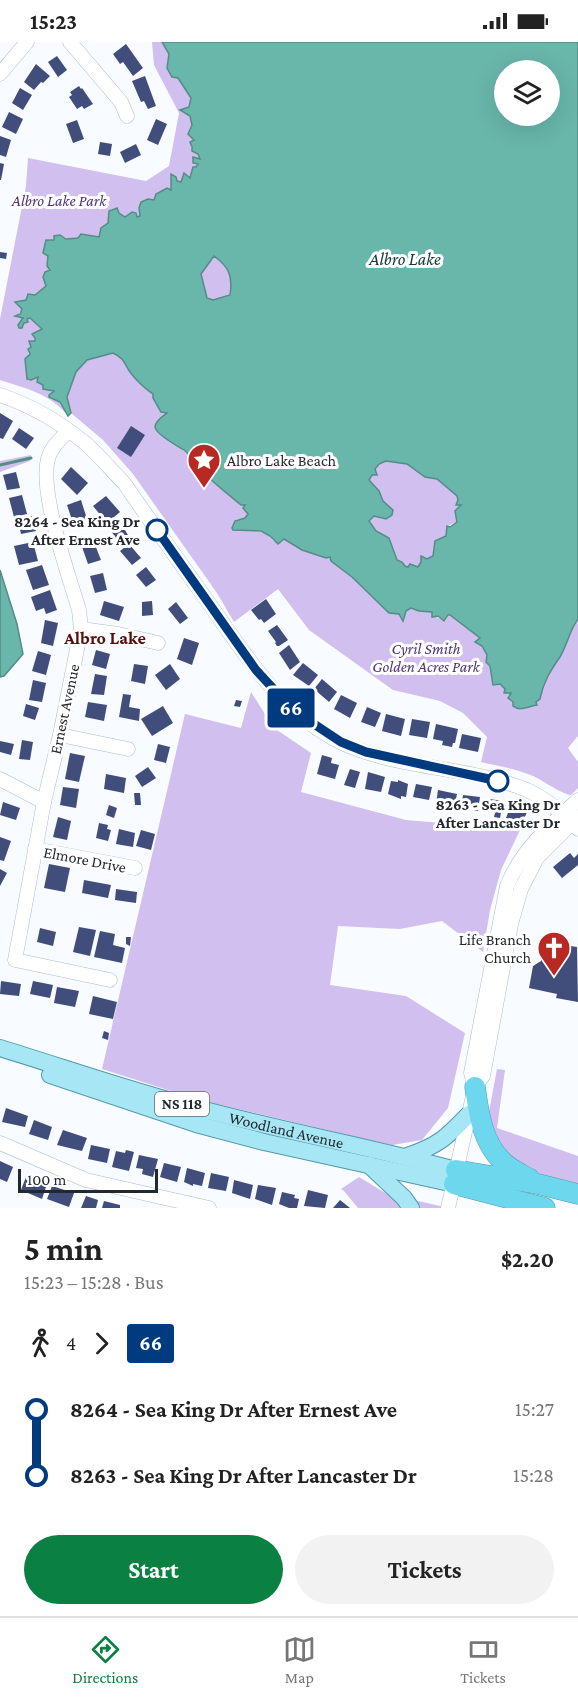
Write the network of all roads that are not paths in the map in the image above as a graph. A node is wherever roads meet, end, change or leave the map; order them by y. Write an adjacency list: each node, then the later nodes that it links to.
1 (27, 42): 3 (street)
2 (70, 42): 4 (street)
3 (0, 74)
4 (127, 116)
5 (0, 394): 6 (street)
6 (68, 431): 7 (street, Ernest Avenue); 14 (street)
7 (81, 628): 8 (street); 9 (street, Ernest Avenue)
8 (158, 643)
9 (60, 735): 10 (street); 13 (street, Ernest Avenue)
10 (128, 749)
11 (0, 779): 13 (street)
12 (578, 800): 14 (street)
13 (44, 802): 15 (street, Ernest Avenue)
14 (573, 820): 20 (street)
15 (35, 849): 16 (street, Elmore Drive); 17 (street, Ernest Avenue)
16 (135, 868)
17 (110, 980)
18 (0, 1048): 23 (main road, Woodland Avenue / NS 118)
19 (0, 1056): 24 (main road, Woodland Avenue / NS 118)
20 (475, 1088): 21 (street); 26 (highway)
21 (469, 1114): 23 (main road); 25 (street)
22 (0, 1143): 28 (street)
23 (407, 1156): 25 (main road, Woodland Avenue / NS 118)
24 (369, 1164): 25 (main road, Woodland Avenue / NS 118); 29 (main road)
25 (455, 1177): 26 (highway, Woodland Avenue / NS 118); 30 (street); 31 (highway, Woodland Avenue / NS 118)
26 (538, 1184): 27 (highway, Woodland Avenue / NS 118)
27 (578, 1194)
28 (209, 1208)
29 (411, 1208)
30 (448, 1208)
31 (538, 1208)

